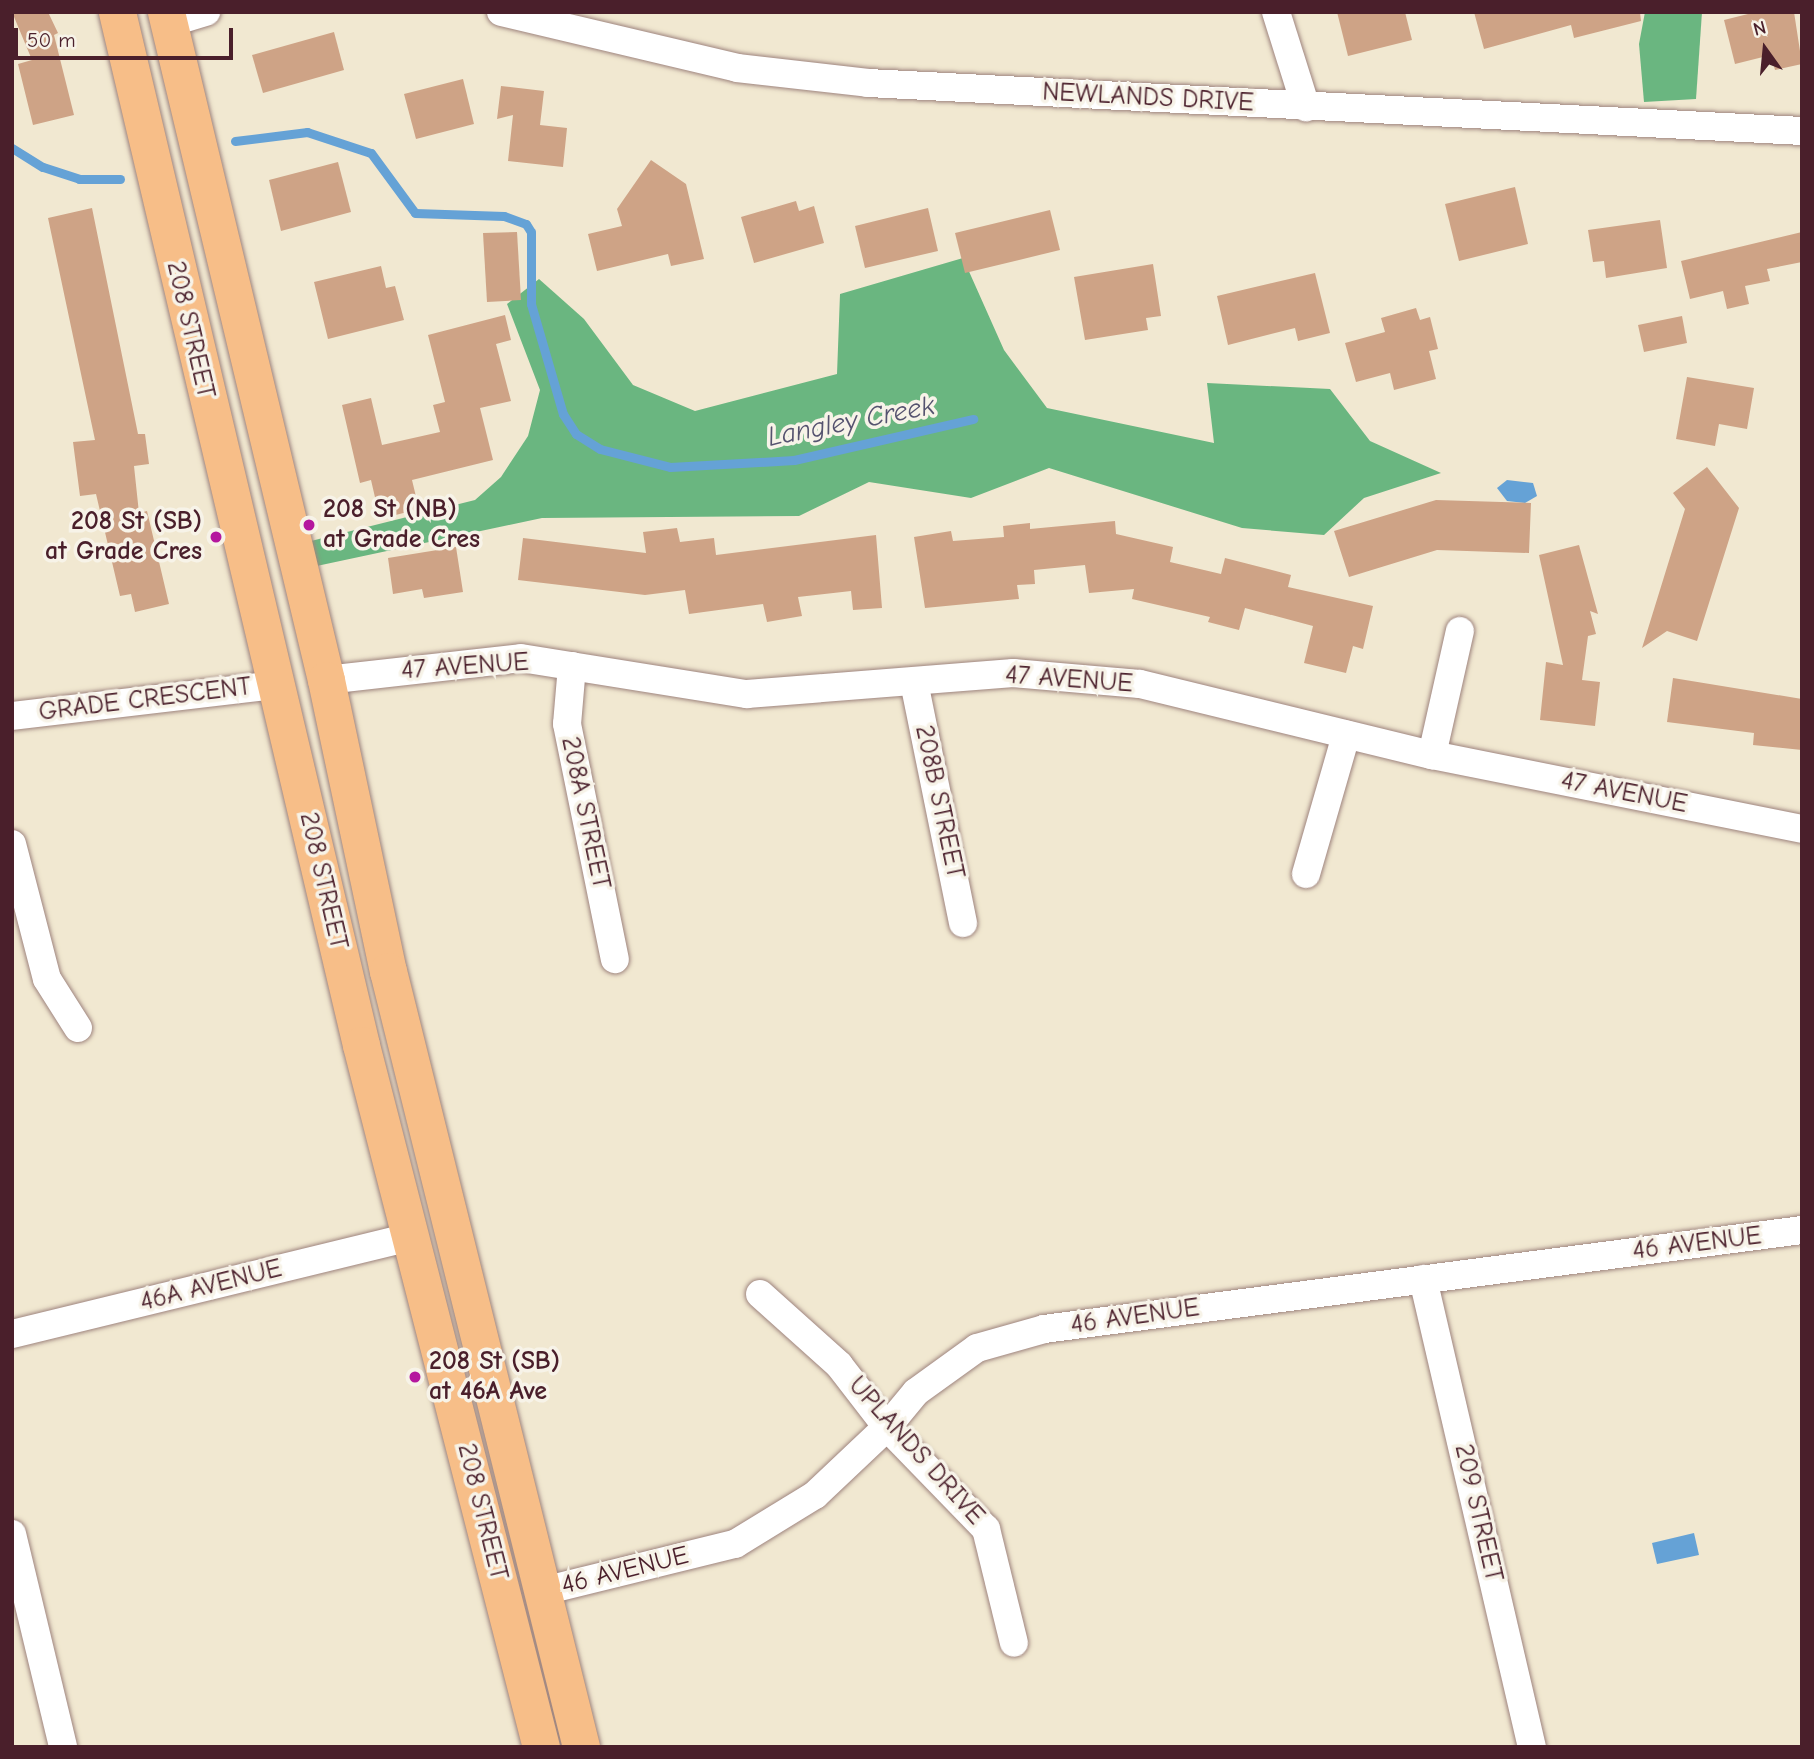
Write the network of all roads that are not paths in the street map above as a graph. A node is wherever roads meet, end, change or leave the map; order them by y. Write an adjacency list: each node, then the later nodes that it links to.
1 (117, 12): 8 (main road, 208 STREET)
2 (206, 12): 5 (street)
3 (501, 12): 6 (street, NEWLANDS DRIVE)
4 (1276, 12): 6 (street)
5 (168, 17): 11 (main road, 208 STREET)
6 (1306, 107): 7 (street, NEWLANDS DRIVE)
7 (1802, 131)
8 (192, 340): 11 (main road); 13 (main road, 208 STREET)
9 (1460, 631): 16 (street)
10 (572, 666): 11 (street, 47 AVENUE); 12 (street, 47 AVENUE); 21 (street, 208A STREET)
11 (326, 680): 22 (main road, 208 STREET)
12 (914, 681): 15 (street, 47 AVENUE); 20 (street, 208B STREET)
13 (277, 685): 14 (street, GRADE CRESCENT); 22 (main road); 26 (main road, 208 STREET)
14 (12, 716)
15 (1346, 735): 16 (street, 47 AVENUE); 19 (street)
16 (1432, 755): 17 (street, 47 AVENUE)
17 (1802, 829)
18 (12, 844): 23 (street)
19 (1306, 874)
20 (963, 923)
21 (615, 959)
22 (388, 971): 24 (main road, 208 STREET)
23 (78, 1028)
24 (427, 1114): 26 (main road); 32 (main road, 208 STREET)
25 (1802, 1230): 27 (street, 46 AVENUE)
26 (410, 1237): 29 (street, 46A AVENUE); 35 (main road, 208 STREET)
27 (1423, 1279): 30 (street, 46 AVENUE); 37 (street, 209 STREET)
28 (760, 1294): 30 (street, UPLANDS DRIVE)
29 (12, 1334)
30 (887, 1427): 32 (street, 46 AVENUE); 33 (street, UPLANDS DRIVE)
31 (12, 1534): 34 (street)
32 (542, 1591): 36 (main road, 208 STREET)
33 (1014, 1643)
34 (63, 1747)
35 (541, 1747)
36 (581, 1747)
37 (1532, 1747)

